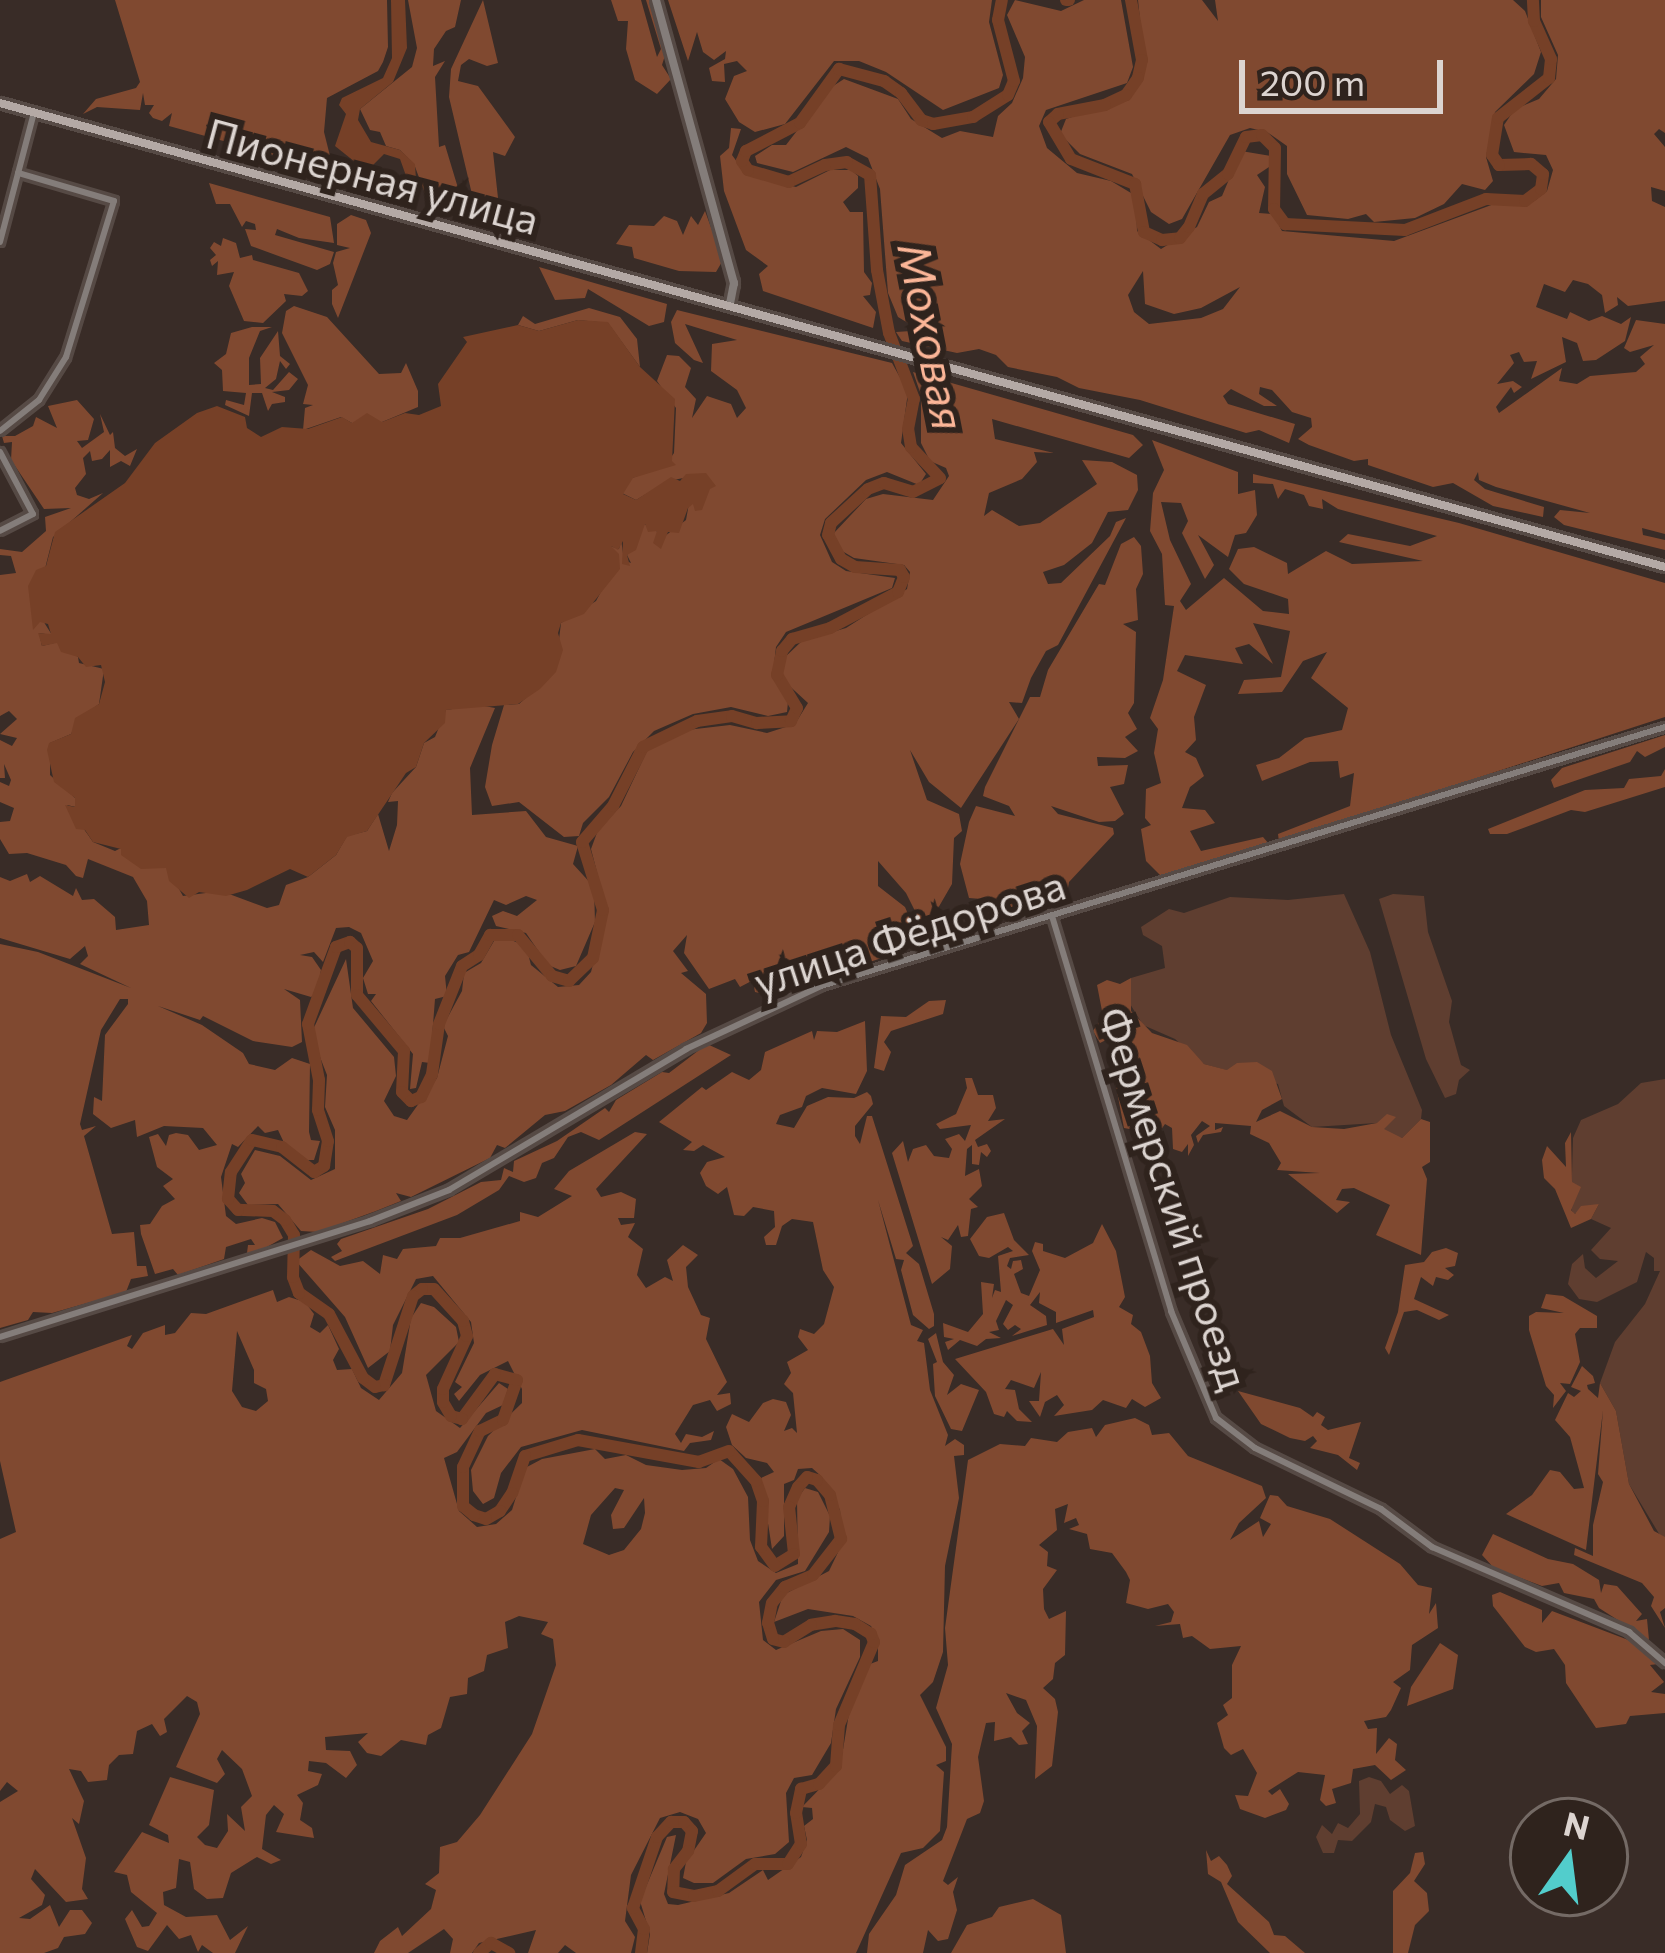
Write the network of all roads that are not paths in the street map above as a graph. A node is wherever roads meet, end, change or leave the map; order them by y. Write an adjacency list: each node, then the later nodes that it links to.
1 (656, 0): 6 (street)
2 (0, 103): 3 (main road, Пионерная улица)
3 (34, 112): 4 (street); 6 (main road, Пионерная улица)
4 (18, 173): 5 (street); 7 (street)
5 (0, 242)
6 (730, 304): 10 (main road, Пионерная улица)
7 (0, 431)
8 (0, 452): 9 (street)
9 (0, 531)
10 (1665, 566)
11 (1665, 727): 12 (street, улица Фёдорова)
12 (1052, 916): 13 (street, улица Фёдорова); 14 (street, Фермерский проезд)
13 (0, 1337)
14 (1665, 1664)

